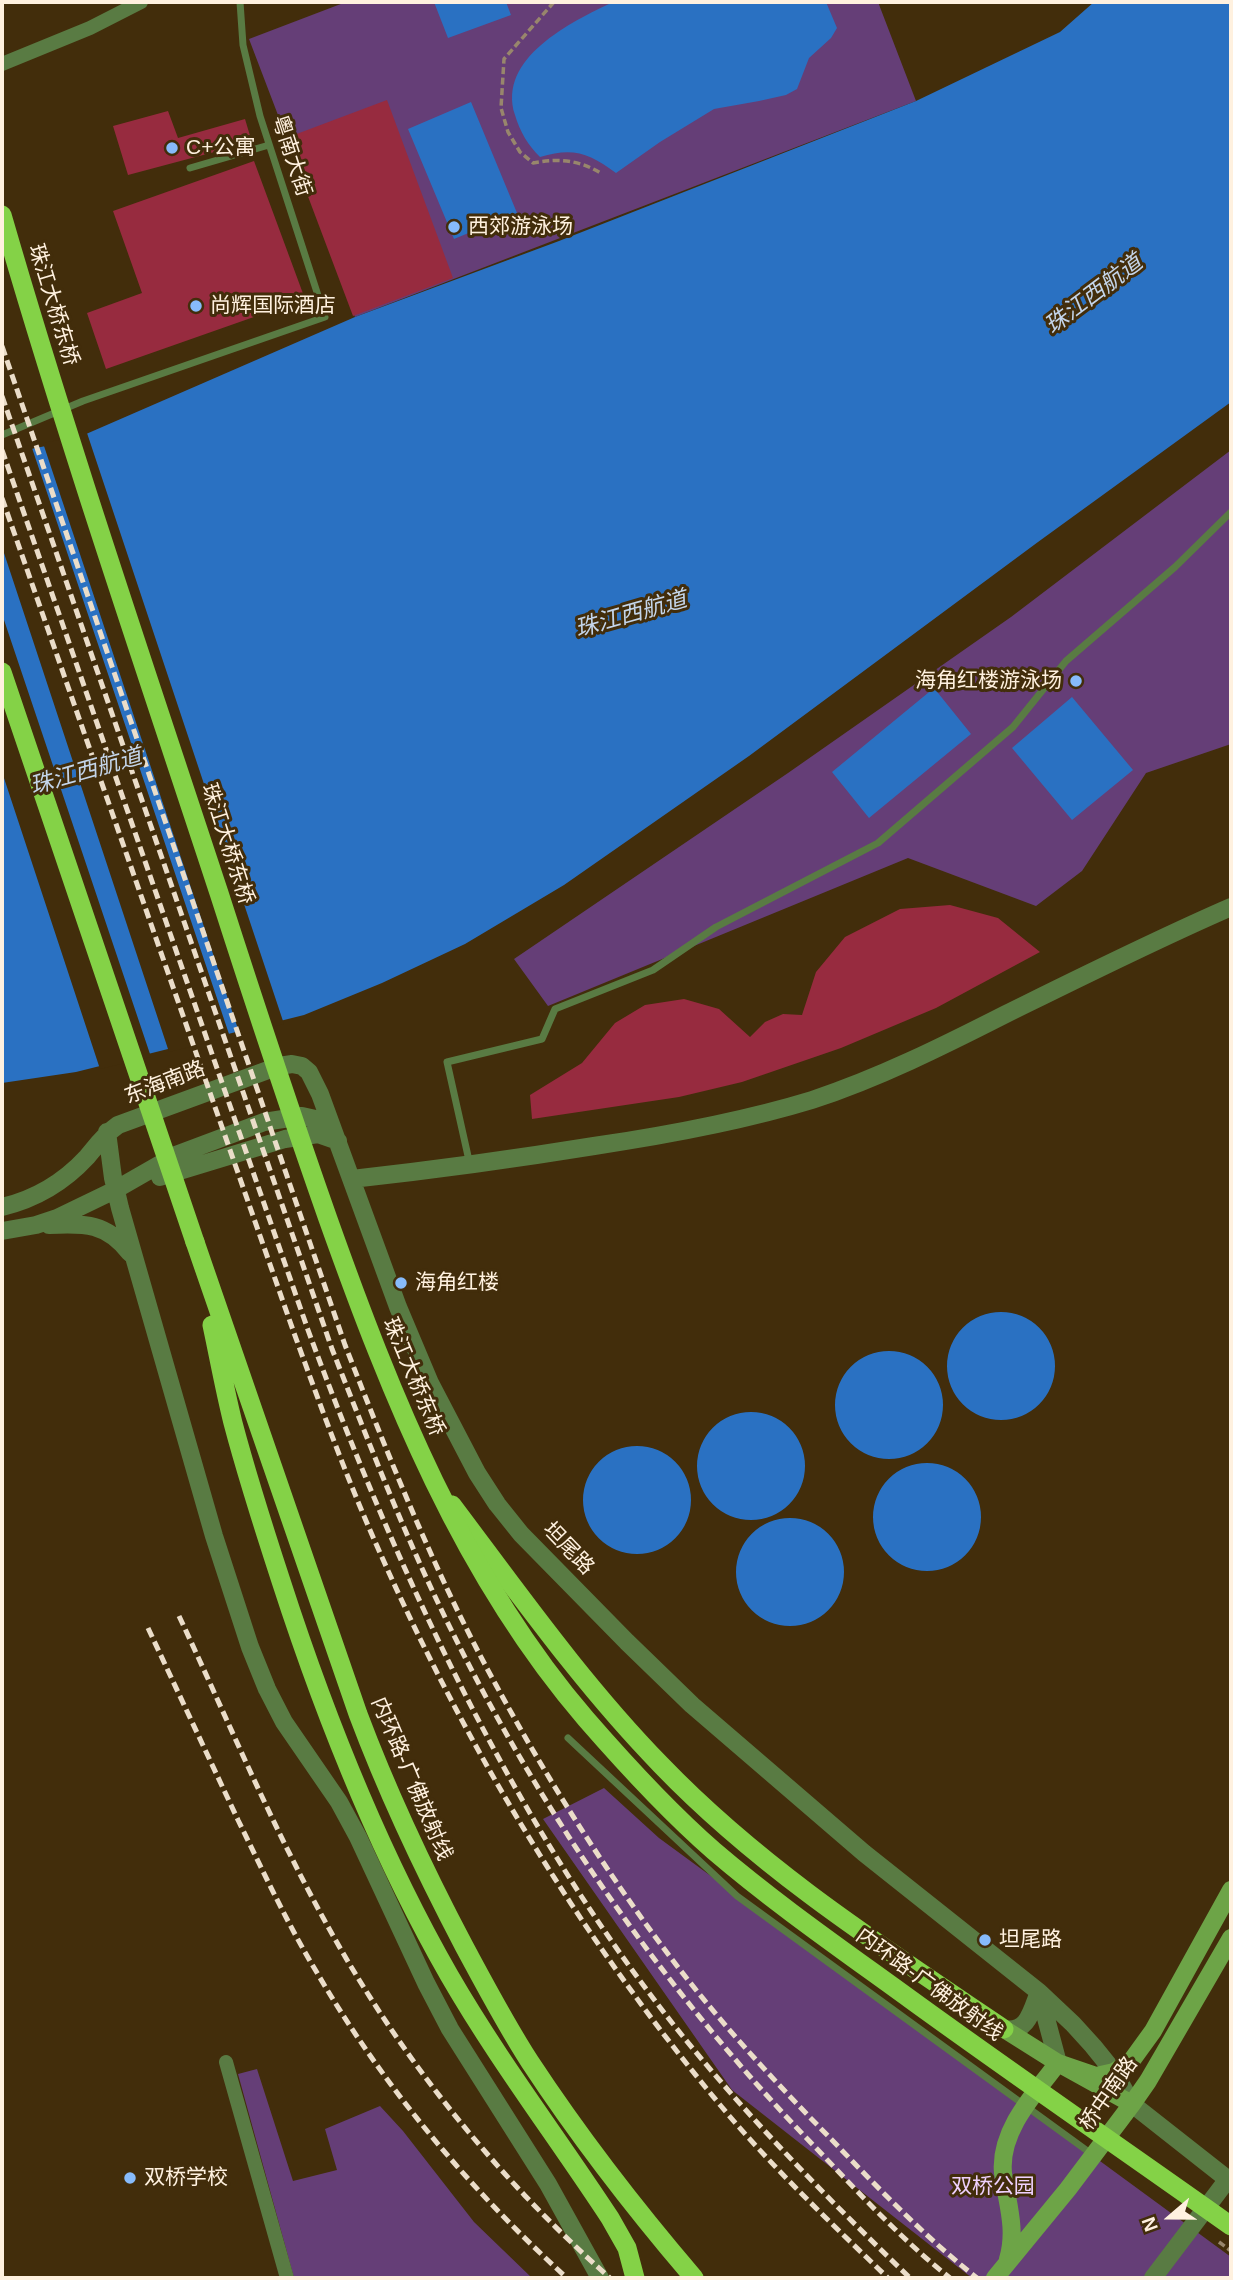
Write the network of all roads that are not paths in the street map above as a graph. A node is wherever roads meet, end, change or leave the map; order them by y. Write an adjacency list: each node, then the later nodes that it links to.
1 (141, 2): 3 (street)
2 (240, 2): 4 (lane, 粵南大街)
3 (2, 64)
4 (269, 145): 5 (lane); 9 (lane, 粵南大街)
5 (190, 168)
6 (2, 215): 8 (highway, 珠江大桥东桥, bridge)
7 (2, 248): 8 (highway, bridge)
8 (37, 334): 23 (highway, 珠江大桥东桥, bridge)
9 (2, 435)
10 (1231, 512): 15 (lane)
11 (2, 672): 21 (highway, bridge)
12 (1231, 907): 15 (street)
13 (107, 1132): 14 (street, 东海南路); 17 (street); 18 (street, 东海南路)
14 (335, 1134): 16 (street, 东海南路); 17 (street)
15 (470, 1165): 16 (street)
16 (352, 1179): 27 (street, 坦尾路)
17 (116, 1190): 19 (street); 22 (street)
18 (2, 1207)
19 (36, 1225): 20 (street); 22 (street)
20 (2, 1230)
21 (195, 1242): 40 (highway); 41 (highway, 内环路-广佛放射线)
22 (134, 1259): 39 (street)
23 (432, 1479): 28 (highway, bridge); 36 (highway, 内环路-广佛放射线, bridge)
24 (568, 1738): 33 (lane)
25 (1231, 1891): 31 (main road, 桥中南路)
26 (1231, 1938): 32 (main road, 桥中南路)
27 (1039, 1992): 28 (street); 30 (street); 31 (street, 坦尾路)
28 (1004, 2029): 30 (main road)
29 (226, 2062): 38 (street)
30 (1058, 2063): 31 (main road, 桥中南路); 32 (main road); 33 (main road)
31 (1114, 2072): 32 (street, 坦尾路)
32 (1132, 2104): 34 (main road, 桥中南路); 35 (street)
33 (1026, 2106): 34 (lane); 37 (main road)
34 (1093, 2155): 37 (main road, 桥中南路)
35 (1230, 2180): 42 (street)
36 (1231, 2226)
37 (1001, 2272)
38 (287, 2278)
39 (600, 2278)
40 (635, 2278)
41 (694, 2278)
42 (1153, 2278)

